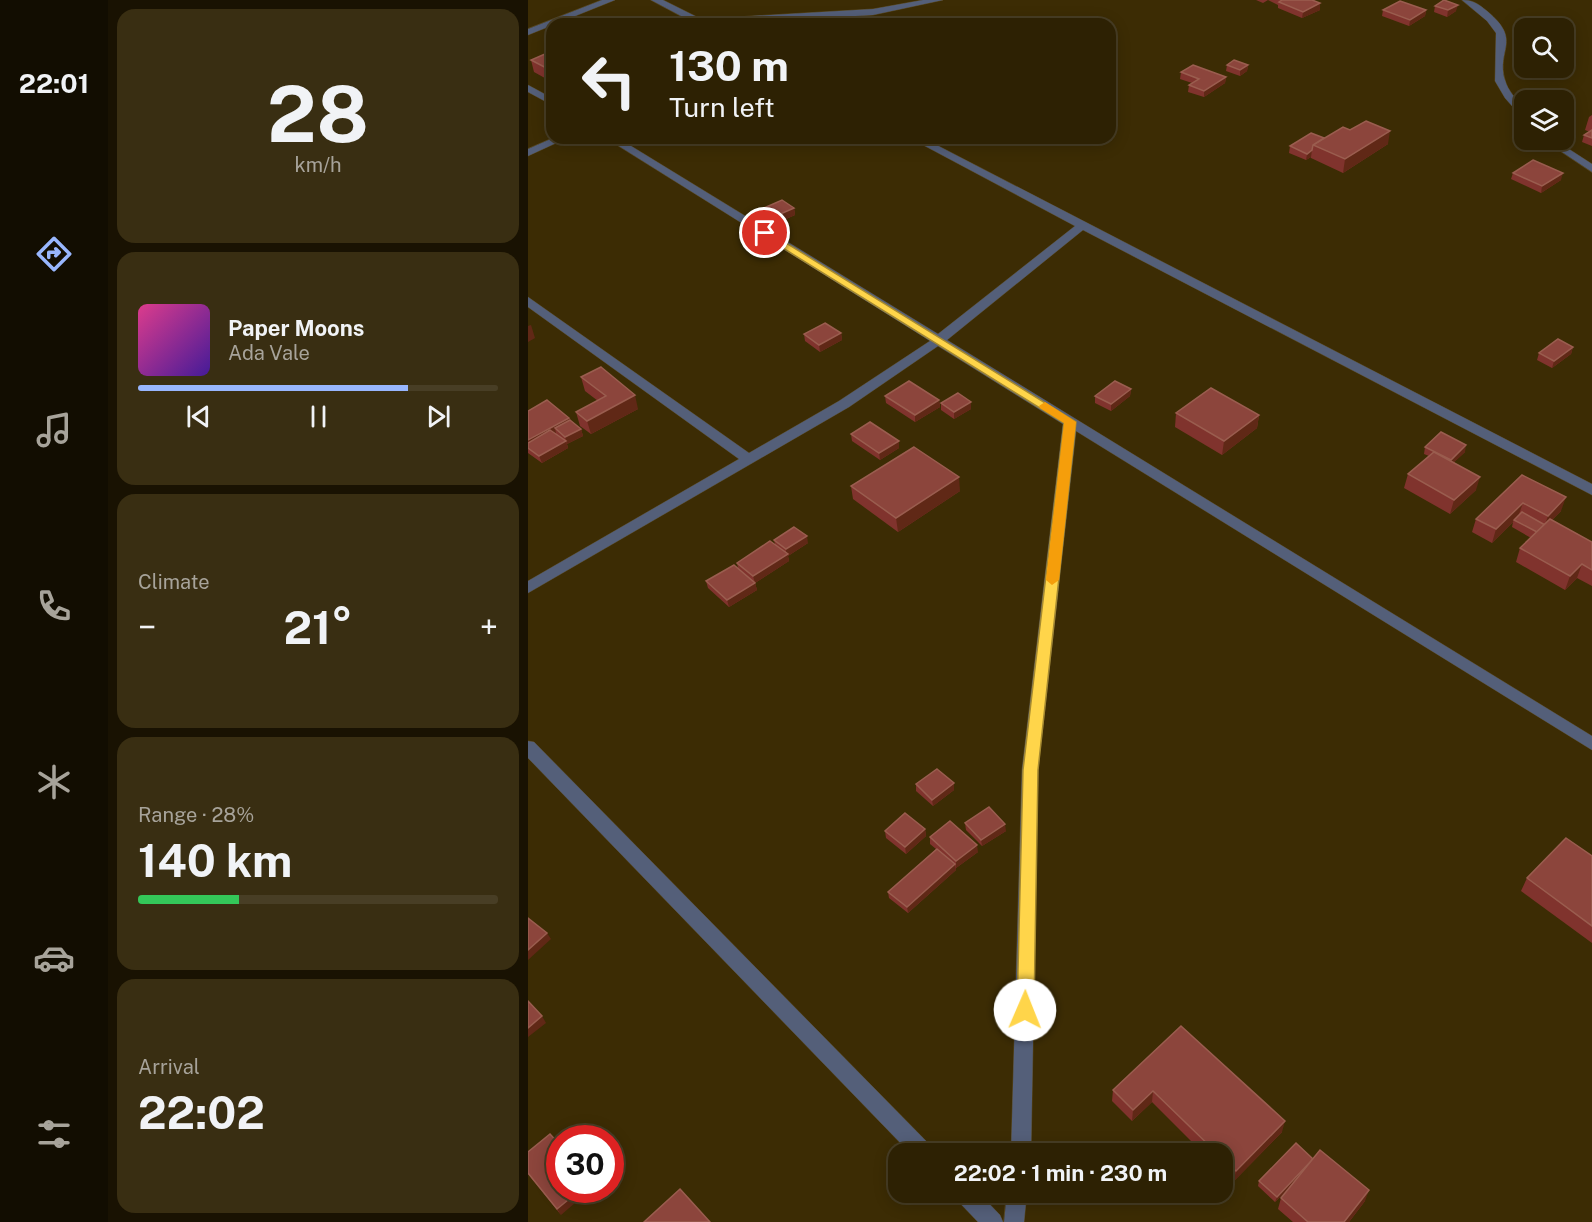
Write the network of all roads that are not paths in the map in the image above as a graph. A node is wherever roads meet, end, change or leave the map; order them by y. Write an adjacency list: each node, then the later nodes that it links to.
1 (610, 0): 5 (street)
2 (656, 0): 6 (street)
3 (938, 0): 7 (street)
4 (1467, 0): 12 (street)
5 (564, 18)
6 (691, 18)
7 (779, 18)
8 (546, 25): 9 (street)
9 (528, 32)
10 (528, 88): 11 (street)
11 (546, 98)
12 (1514, 102)
13 (548, 144): 17 (street)
14 (621, 144): 21 (street)
15 (926, 144): 19 (street)
16 (1564, 150): 18 (street)
17 (528, 153)
18 (1592, 169)
19 (1081, 226): 21 (street); 24 (street)
20 (528, 301): 23 (street)
21 (939, 340): 22 (street); 23 (street)
22 (1070, 422): 26 (street); 29 (street)
23 (749, 460): 25 (street)
24 (1592, 490)
25 (528, 588)
26 (1592, 744)
27 (528, 747): 28 (street)
28 (914, 1143)
29 (1021, 1143)
30 (974, 1203): 32 (street)
31 (1016, 1203): 33 (street)
32 (993, 1222)
33 (1014, 1222)

